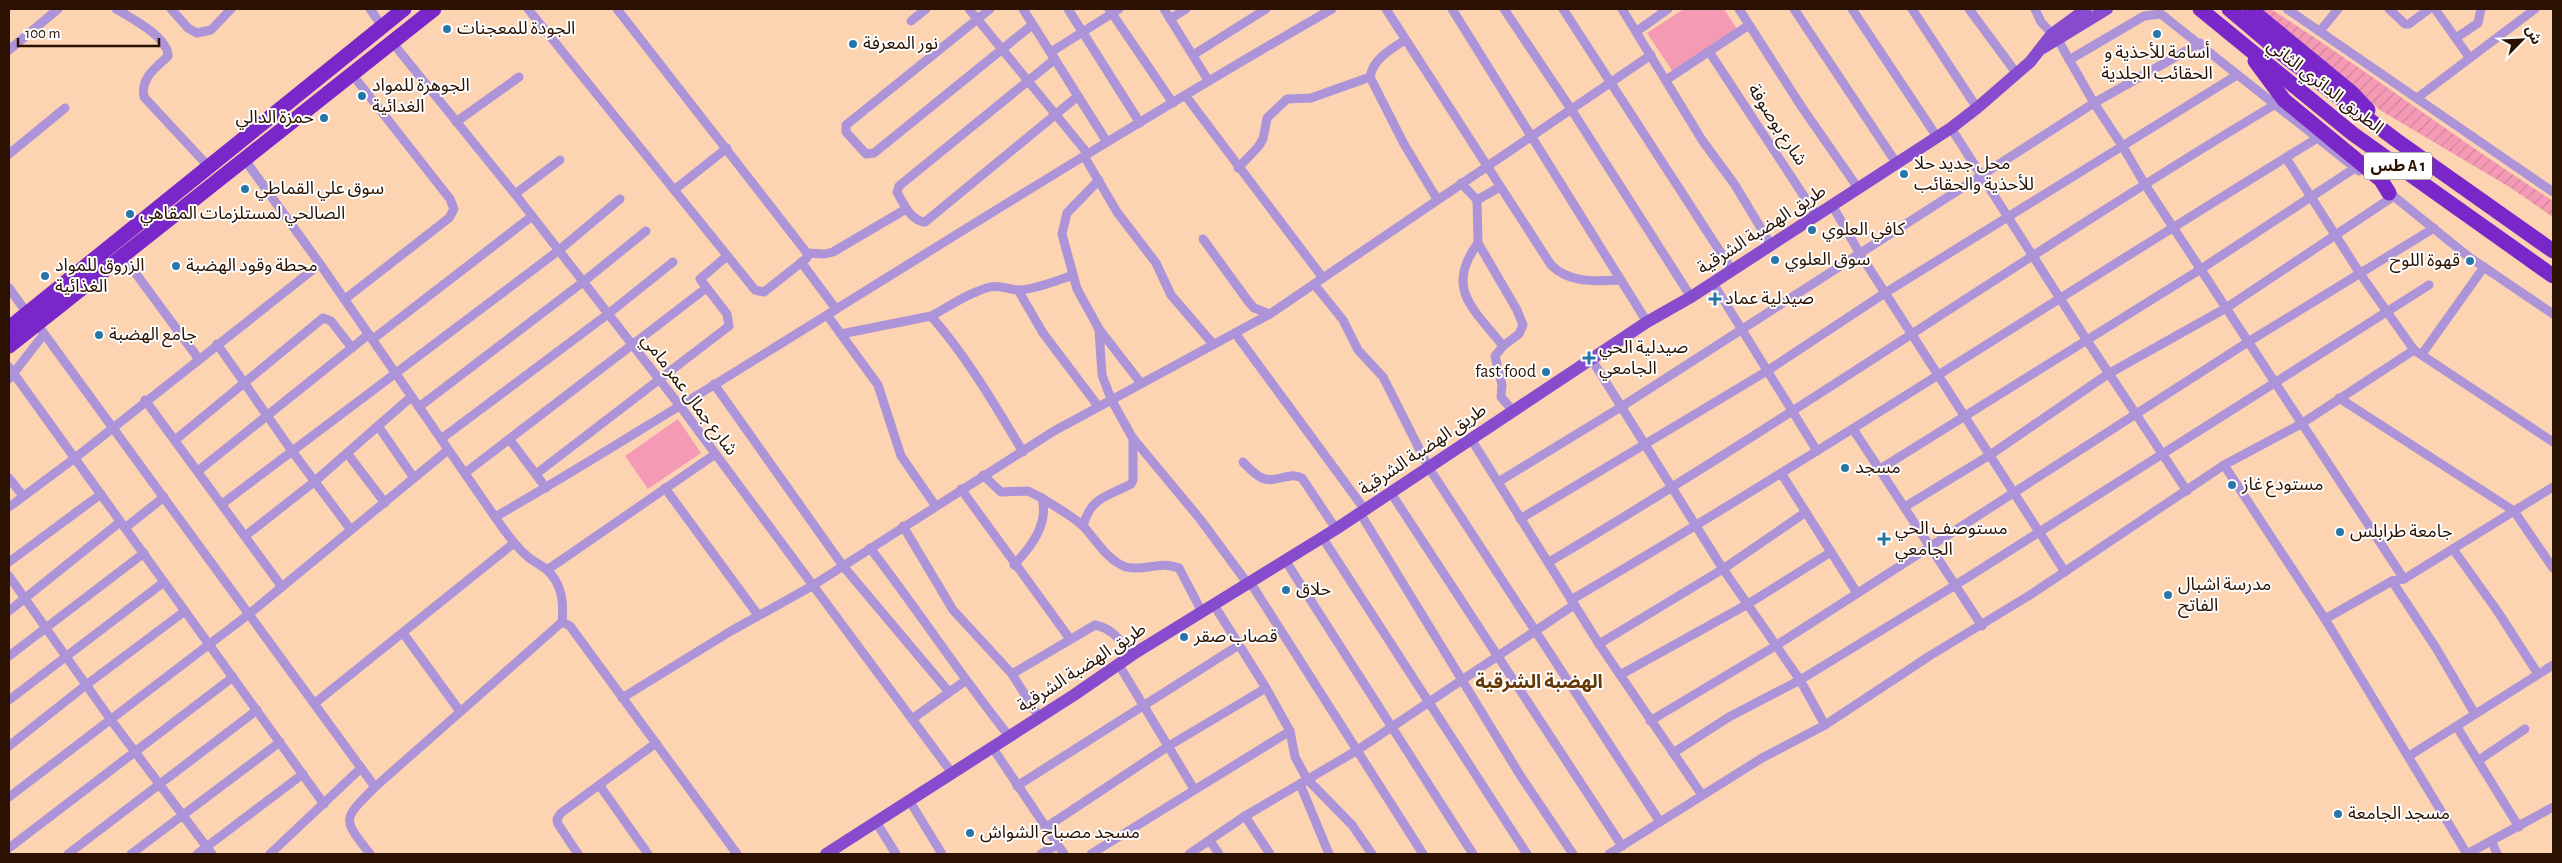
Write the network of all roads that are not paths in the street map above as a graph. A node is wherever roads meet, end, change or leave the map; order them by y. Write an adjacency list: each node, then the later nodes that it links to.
1 (58, 9): 60 (street)
2 (116, 9): 102 (street)
3 (171, 9): 4 (street)
4 (231, 9)
5 (370, 9): 49 (street)
6 (404, 9): 49 (highway)
7 (434, 9): 56 (highway)
8 (528, 9): 112 (street)
9 (617, 9): 95 (street)
10 (926, 9): 46 (street)
11 (969, 9): 45 (street)
12 (990, 9): 45 (street)
13 (1023, 9): 47 (street)
14 (1068, 9): 52 (street)
15 (1164, 9): 44 (street)
16 (1186, 9): 44 (street)
17 (1266, 9): 62 (street)
18 (1332, 9): 73 (street)
19 (1386, 9): 55 (street)
20 (1452, 9): 89 (street)
21 (1504, 9): 84 (street)
22 (1563, 9): 75 (street)
23 (1622, 9): 50 (street)
24 (1668, 9): 50 (street)
25 (1740, 9): 48 (street)
26 (1794, 9): 101 (street)
27 (1852, 9): 90 (street)
28 (1912, 9): 83 (street)
29 (1969, 9): 68 (street)
30 (2035, 9): 53 (street)
31 (2086, 9): 53 (main road)
32 (2107, 9): 53 (main road)
33 (2200, 9): 59 (highway, الطريق الدائري الثاني / طس A 1)
34 (2229, 9): 92 (highway, الطريق الدائري الثاني / طس A 1)
35 (2250, 9): 92 (highway)
36 (2287, 9): 51 (street)
37 (2338, 9): 51 (street)
38 (2389, 9): 39 (street)
39 (2429, 9)
40 (2435, 9): 54 (street)
41 (2481, 9): 54 (street)
42 (2535, 9): 65 (street)
43 (1113, 10): 52 (street); 79 (street)
44 (1170, 19): 62 (street)
45 (977, 20): 58 (street); 58 (street)
46 (911, 21)
47 (1032, 25): 58 (street); 64 (street)
48 (1749, 25): 61 (street); 111 (street)
49 (382, 26): 102 (highway)
50 (1637, 31): 63 (street)
51 (2320, 31): 78 (street)
52 (1082, 32): 64 (street); 87 (street)
53 (2055, 37): 66 (street); 68 (main road, طريق الهضبة الشرقية)
54 (2456, 38): 65 (street)
55 (1406, 40): 71 (street); 103 (street)
56 (392, 42): 67 (highway); 86 (street, شارع جمال عمر مامي)
57 (2200, 43): 66 (street); 69 (street); 80 (street)
58 (1003, 49): 72 (street)
59 (2247, 49): 115 (highway); 147 (highway, الطريق الدائري الثاني / طس A 1)
60 (9, 50)
61 (1710, 53): 74 (street); 122 (street, شارع بوصوفة)
62 (1193, 55): 73 (street)
63 (1651, 55): 74 (street); 75 (street)
64 (1053, 56): 72 (street); 77 (street)
65 (2469, 56): 78 (street)
66 (2069, 60): 80 (street)
67 (352, 74): 99 (highway); 160 (street)
68 (2016, 74): 83 (main road, طريق الهضبة الشرقية)
69 (2237, 75): 81 (street); 94 (street)
70 (519, 77): 86 (street)
71 (1370, 77): 104 (street); 118 (street)
72 (1027, 80): 85 (street); 121 (street)
73 (1208, 80): 76 (street)
74 (1666, 80): 131 (street)
75 (1610, 82): 84 (street); 144 (street)
76 (1185, 95): 79 (street); 104 (street)
77 (1078, 96): 85 (street); 93 (street)
78 (2417, 98): 113 (street)
79 (1173, 103): 87 (street)
80 (2094, 103): 94 (street); 106 (street)
81 (2274, 105): 91 (street); 109 (street)
82 (64, 108): 96 (street)
83 (1977, 108): 88 (main road, طريق الهضبة الشرقية)
84 (1571, 109): 89 (street); 158 (street)
85 (1054, 114): 97 (street); 121 (street)
86 (456, 122): 114 (street, شارع جمال عمر مامي)
87 (1140, 123): 93 (street)
88 (1951, 128): 90 (main road, طريق الهضبة الشرقية); 106 (street)
89 (1532, 136): 103 (street); 149 (street)
90 (1936, 137): 101 (main road, طريق الهضبة الشرقية)
91 (2316, 139): 98 (street); 105 (street)
92 (2396, 140): 133 (highway, الطريق الدائري الثاني / طس A 1)
93 (1107, 142): 97 (street)
94 (2123, 147): 109 (street); 124 (street)
95 (727, 148): 112 (street); 134 (street)
96 (9, 154)
97 (1086, 155): 107 (street); 162 (street)
98 (2286, 158): 116 (street); 125 (street)
99 (245, 160): 137 (highway); 141 (street)
100 (560, 160): 114 (street)
101 (1897, 164): 111 (main road, طريق الهضبة الشرقية)
102 (208, 166): 170 (highway)
103 (1487, 166): 108 (street); 110 (street)
104 (1238, 168): 148 (street)
105 (2356, 168): 115 (street); 116 (street)
106 (1981, 177): 124 (street); 135 (street)
107 (1099, 180): 145 (street); 181 (street)
108 (1461, 183): 118 (street); 119 (street)
109 (2144, 183): 125 (street); 136 (street)
110 (1500, 187): 119 (street); 149 (street)
111 (1858, 188): 120 (main road, طريق الهضبة الشرقية)
112 (674, 190): 138 (street)
113 (2553, 192)
114 (515, 194): 123 (street, شارع جمال عمر مامي)
115 (2392, 194): 126 (street); 128 (street)
116 (2311, 197): 128 (street); 143 (street)
117 (620, 199): 132 (street)
118 (1437, 199): 148 (street)
119 (1477, 200): 130 (street)
120 (1832, 205): 122 (main road, طريق الهضبة الشرقية); 135 (street)
121 (906, 209): 134 (street)
122 (1817, 216): 131 (main road, طريق الهضبة الشرقية)
123 (531, 217): 132 (street, شارع جمال عمر مامي); 177 (street)
124 (2008, 218): 136 (street); 157 (street)
125 (2173, 228): 143 (street); 159 (street)
126 (2434, 228): 142 (street); 146 (street)
127 (646, 231): 150 (street)
128 (2335, 234): 146 (street); 161 (street)
129 (1203, 239): 165 (street)
130 (1478, 243): 184 (street); 184 (street)
131 (1771, 245): 144 (main road, طريق الهضبة الشرقية)
132 (558, 251): 150 (street, شارع جمال عمر مامي); 191 (street)
133 (2553, 251)
134 (807, 253): 140 (street)
135 (1860, 254): 157 (street); 173 (street)
136 (2032, 254): 159 (street); 176 (street)
137 (123, 256): 170 (highway); 187 (street)
138 (727, 256): 140 (street); 155 (street)
139 (673, 262): 164 (street)
140 (801, 262): 162 (street)
141 (320, 264): 160 (street); 180 (street)
142 (2484, 267): 166 (street); 186 (street)
143 (2201, 269): 161 (street); 178 (street)
144 (1732, 270): 151 (main road, طريق الهضبة الشرقية)
145 (1073, 275): 156 (street); 172 (street)
146 (2361, 275): 163 (street); 179 (street)
147 (2553, 276)
148 (1323, 278): 152 (street)
149 (1621, 280): 169 (street)
150 (583, 282): 164 (street, شارع جمال عمر مامي); 205 (street)
151 (1713, 283): 158 (main road, طريق الهضبة الشرقية); 173 (street)
152 (1314, 284): 165 (street); 234 (street)
153 (2429, 285): 163 (street)
154 (9, 288): 170 (street)
155 (705, 289): 183 (street); 194 (street)
156 (1018, 290): 168 (street); 204 (street)
157 (1885, 293): 176 (street); 189 (street)
158 (1692, 297): 169 (main road, طريق الهضبة الشرقية)
159 (2059, 297): 178 (street); 193 (street)
160 (345, 299): 177 (street)
161 (2226, 308): 179 (street); 192 (street)
162 (836, 309): 167 (street)
163 (2387, 313): 186 (street); 196 (street)
164 (608, 314): 183 (street, شارع جمال عمر مامي); 217 (street)
165 (1270, 314): 174 (street)
166 (2553, 314)
167 (827, 315): 175 (street); 198 (street)
168 (931, 316): 175 (street); 226 (street)
169 (1647, 322): 188 (main road, طريق الهضبة الشرقية)
170 (36, 324): 171 (highway); 182 (highway); 190 (street); 214 (street)
171 (9, 328)
172 (1099, 329): 195 (street); 201 (street)
173 (1741, 331): 189 (street); 206 (street)
174 (1235, 332): 181 (street); 263 (street)
175 (841, 334): 259 (street)
176 (1912, 336): 193 (street); 208 (street)
177 (371, 337): 185 (street); 191 (street)
178 (2086, 340): 192 (street); 210 (street)
179 (2248, 342): 196 (street); 209 (street)
180 (217, 344): 187 (street); 197 (street)
181 (1213, 344): 195 (street)
182 (9, 346)
183 (632, 346): 194 (street, شارع جمال عمر مامي); 219 (street)
184 (1503, 346): 207 (street)
185 (352, 348): 197 (street); 211 (street)
186 (2418, 352): 200 (street); 221 (street)
187 (198, 358): 202 (street)
188 (1592, 360): 206 (street); 207 (main road, طريق الهضبة الشرقية)
189 (1767, 371): 208 (street); 222 (street)
190 (10, 373): 231 (street)
191 (395, 373): 199 (street); 224 (street)
192 (2108, 374): 209 (street); 230 (street)
193 (1939, 376): 210 (street); 215 (street)
194 (658, 378): 203 (street, شارع جمال عمر مامي); 239 (street)
195 (1140, 382): 201 (street)
196 (2274, 382): 212 (street); 228 (street)
197 (244, 384): 211 (street); 218 (street)
198 (714, 384): 203 (street); 286 (street)
199 (411, 397): 205 (street); 213 (street)
200 (2339, 398): 212 (street); 262 (street)
201 (1111, 399): 204 (street); 216 (street)
202 (145, 400): 214 (street); 218 (street)
203 (680, 406): 229 (street, شارع جمال عمر مامي); 246 (street)
204 (1098, 406): 226 (street)
205 (418, 407): 217 (street)
206 (1621, 407): 222 (street); 244 (street)
207 (1513, 411): 220 (main road, طريق الهضبة الشرقية)
208 (1791, 413): 225 (street); 248 (street)
209 (2136, 413): 228 (street); 252 (street)
210 (1963, 415): 230 (street); 235 (street)
211 (267, 416): 224 (street); 236 (street)
212 (2301, 424): 233 (street); 292 (street)
213 (378, 426): 227 (street); 242 (street)
214 (113, 427): 231 (street); 255 (street)
215 (1853, 429): 225 (street); 235 (street)
216 (1132, 437): 269 (street); 295 (street)
217 (441, 439): 223 (street)
218 (175, 440): 236 (street)
219 (510, 440): 237 (street); 239 (street)
220 (1471, 440): 234 (main road, طريق الهضبة الشرقية); 244 (street)
221 (2553, 442)
222 (1647, 444): 248 (street); 266 (street)
223 (448, 450): 237 (street); 242 (street)
224 (292, 451): 243 (street); 258 (street)
225 (1817, 451): 238 (street)
226 (1022, 452): 240 (street)
227 (346, 453): 243 (street); 257 (street)
228 (2162, 453): 250 (street); 273 (street)
229 (714, 454): 247 (street); 296 (street, شارع جمال عمر مامي)
230 (1990, 455): 252 (street); 260 (street)
231 (74, 458): 253 (street); 254 (street)
232 (1243, 462): 271 (street)
233 (2224, 465): 250 (street); 309 (street)
234 (1429, 468): 251 (main road, طريق الهضبة الشرقية); 313 (street)
235 (1880, 468): 260 (street)
236 (198, 471): 258 (street)
237 (464, 473): 265 (street)
238 (1781, 473): 264 (street); 270 (street)
239 (536, 474): 246 (street)
240 (984, 475): 249 (street); 256 (street)
241 (9, 478): 254 (street)
242 (414, 478): 257 (street)
243 (314, 482): 272 (street); 274 (street)
244 (1498, 482): 266 (street)
245 (2553, 487): 262 (street)
246 (546, 488): 265 (street)
247 (665, 488): 289 (street); 308 (street)
248 (1673, 488): 270 (street); 284 (street)
249 (961, 489): 259 (street); 285 (street)
250 (2187, 492): 290 (street)
251 (1391, 493): 263 (main road, طريق الهضبة الشرقية); 323 (street)
252 (2014, 493): 273 (street); 278 (street)
253 (101, 494): 267 (street); 283 (street)
254 (23, 496): 261 (street)
255 (164, 497): 267 (street); 307 (street)
256 (1042, 498): 269 (street); 285 (street)
257 (385, 503): 272 (street)
258 (222, 504): 274 (street)
259 (935, 505): 268 (street)
260 (1906, 506): 278 (street)
261 (9, 507)
262 (2514, 510): 279 (street); 287 (street)
263 (1363, 511): 271 (main road, طريق الهضبة الشرقية); 330 (street)
264 (1806, 512): 280 (street); 288 (street)
265 (495, 517): 276 (street)
266 (1520, 519): 284 (street)
267 (123, 525): 281 (street); 300 (street)
268 (903, 526): 277 (street); 326 (street)
269 (1083, 526): 306 (street)
270 (1696, 526): 288 (street); 301 (street)
271 (1336, 529): 275 (main road, طريق الهضبة الشرقية)
272 (351, 530): 298 (street)
273 (2037, 531): 290 (street); 297 (street)
274 (245, 536): 298 (street)
275 (1322, 537): 282 (main road, طريق الهضبة الشرقية); 339 (street)
276 (514, 543): 289 (street); 314 (street)
277 (870, 548): 286 (street); 332 (street)
278 (1931, 548): 297 (street); 299 (street)
279 (2453, 549): 292 (street); 327 (street)
280 (1831, 552): 299 (street); 302 (street)
281 (144, 553): 294 (street); 312 (street)
282 (1285, 560): 295 (main road, طريق الهضبة الشرقية); 349 (street)
283 (9, 562)
284 (1549, 562): 301 (street)
285 (1014, 565): 315 (street)
286 (843, 566): 296 (street); 335 (street)
287 (2553, 568)
288 (1723, 569): 302 (street); 317 (street)
289 (547, 570): 310 (street)
290 (2065, 572): 311 (street)
291 (9, 576): 300 (street)
292 (2404, 579): 293 (street)
293 (2392, 581): 309 (street); 343 (street)
294 (164, 582): 305 (street); 322 (street)
295 (1249, 583): 303 (main road, طريق الهضبة الشرقية); 359 (street)
296 (812, 586): 308 (street); 345 (street, شارع جمال عمر مامي)
297 (1954, 586): 311 (street); 331 (street)
298 (282, 587): 307 (street)
299 (1858, 593): 319 (street)
300 (25, 598): 304 (street); 312 (street)
301 (1573, 602): 313 (street); 317 (street)
302 (1748, 604): 319 (street); 328 (street)
303 (1214, 605): 306 (main road, طريق الهضبة الشرقية); 318 (street)
304 (9, 611)
305 (186, 611): 316 (street); 333 (street)
306 (1202, 612): 320 (main road, طريق الهضبة الشرقية)
307 (249, 614): 316 (street); 338 (street)
308 (758, 615): 336 (street)
309 (2325, 619): 362 (street)
310 (562, 622): 336 (street); 342 (street)
311 (1982, 626): 348 (street)
312 (46, 628): 321 (street); 322 (street)
313 (1537, 631): 323 (street); 381 (street)
314 (403, 633): 338 (street); 342 (street)
315 (1070, 639): 320 (street); 326 (street)
316 (209, 644): 329 (street); 346 (street)
317 (1599, 644): 328 (street)
318 (1239, 645): 334 (street); 340 (street)
319 (1777, 645): 331 (street); 347 (street)
320 (1132, 655): 324 (main road, طريق الهضبة الشرقية)
321 (9, 656)
322 (67, 656): 333 (street); 337 (street)
323 (1497, 656): 330 (street); 387 (street)
324 (1119, 665): 340 (street); 344 (main road, طريق الهضبة الشرقية)
325 (2553, 665): 327 (street)
326 (1012, 674): 344 (street)
327 (2538, 674): 343 (street)
328 (1620, 675): 347 (street)
329 (233, 677): 341 (street); 360 (street)
330 (1462, 680): 339 (street); 413 (street)
331 (1800, 680): 348 (street); 361 (street)
332 (965, 681): 335 (street); 353 (street)
333 (86, 685): 346 (street); 356 (street)
334 (1266, 688): 352 (street); 357 (street)
335 (949, 692): 345 (street)
336 (622, 698): 355 (street)
337 (9, 700)
338 (314, 703): 364 (street)
339 (1427, 704): 349 (street); 412 (street)
340 (1144, 706): 357 (street); 370 (street)
341 (257, 710): 354 (street); 368 (street)
342 (460, 710): 371 (street)
343 (2475, 714): 350 (street)
344 (1039, 717): 353 (main road, طريق الهضبة الشرقية)
345 (912, 719): 365 (street, شارع جمال عمر مامي)
346 (111, 720): 360 (street); 374 (street)
347 (1650, 721): 361 (street)
348 (1825, 725): 373 (street)
349 (1392, 726): 359 (street); 411 (street)
350 (2457, 727): 362 (street); 363 (street)
351 (2525, 729): 363 (street)
352 (1290, 731): 367 (street); 372 (street)
353 (1009, 736): 358 (main road, طريق الهضبة الشرقية)
354 (280, 742): 366 (street); 378 (street)
355 (656, 743): 369 (street); 398 (street)
356 (9, 746)
357 (1167, 746): 372 (street); 383 (street)
358 (992, 747): 365 (main road, طريق الهضبة الشرقية); 370 (street)
359 (1356, 751): 367 (street); 410 (street)
360 (136, 753): 368 (street); 388 (street)
361 (1673, 753): 373 (street)
362 (2409, 756): 415 (street)
363 (2479, 760): 382 (street)
364 (361, 768): 371 (street); 376 (street)
365 (952, 773): 375 (main road, طريق الهضبة الشرقية)
366 (303, 774): 376 (street); 390 (street)
367 (1304, 782): 379 (street); 408 (street); 409 (street)
368 (159, 784): 378 (street); 392 (street)
369 (600, 786): 396 (street); 397 (street)
370 (1017, 786): 383 (street)
371 (376, 787): 395 (street)
372 (1194, 789): 404 (street)
373 (1702, 796): 381 (street)
374 (9, 797)
375 (909, 800): 380 (main road, طريق الهضبة الشرقية); 401 (street)
376 (324, 804): 391 (street)
377 (2553, 807): 382 (street)
378 (182, 814): 390 (street); 393 (street)
379 (1245, 816): 384 (street); 407 (street)
380 (876, 822): 389 (main road, طريق الهضبة الشرقية); 400 (street)
381 (1660, 822): 387 (street)
382 (2519, 827): 385 (street)
383 (1046, 828): 386 (street)
384 (1210, 841): 405 (street); 406 (street)
385 (2492, 842): 415 (street); 416 (street)
386 (1057, 845): 402 (street); 403 (street)
387 (1622, 846): 414 (street)
388 (9, 848)
389 (841, 850): 399 (main road, طريق الهضبة الشرقية)
390 (209, 851): 394 (street)
391 (273, 853)
392 (68, 854)
393 (131, 854)
394 (197, 854)
395 (370, 854)
396 (578, 854)
397 (648, 854)
398 (737, 854)
399 (826, 854)
400 (896, 854)
401 (942, 854)
402 (1041, 854)
403 (1064, 854)
404 (1091, 854)
405 (1189, 854)
406 (1219, 854)
407 (1270, 854)
408 (1329, 854)
409 (1372, 854)
410 (1422, 854)
411 (1473, 854)
412 (1526, 854)
413 (1573, 854)
414 (1609, 854)
415 (2467, 854)
416 (2498, 854)

